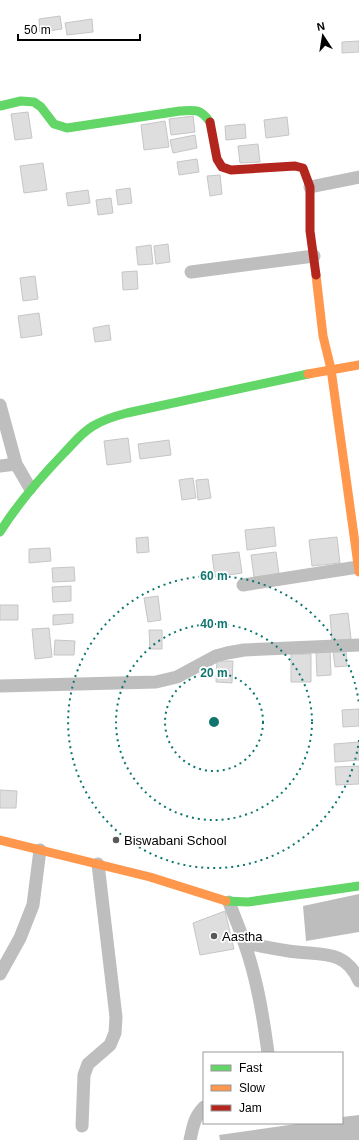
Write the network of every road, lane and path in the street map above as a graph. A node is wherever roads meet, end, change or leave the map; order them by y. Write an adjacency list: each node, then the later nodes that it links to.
1 (0, 106): 3 (street)
2 (359, 177): 3 (street)
3 (310, 188): 4 (street)
4 (314, 256): 5 (street); 7 (street)
5 (191, 272)
6 (359, 365): 7 (street)
7 (331, 370): 11 (street); 13 (street)
8 (0, 405): 9 (street)
9 (16, 464): 10 (street); 11 (street)
10 (0, 466)
11 (30, 488): 12 (street)
12 (0, 532)
13 (359, 570): 14 (street)
14 (243, 585)
15 (359, 645): 16 (street)
16 (0, 686)
17 (0, 840): 18 (street)
18 (40, 850): 19 (street); 23 (street)
19 (98, 864): 21 (street); 27 (street)
20 (359, 886): 21 (street)
21 (229, 902): 22 (street)
22 (245, 943): 24 (street); 25 (street)
23 (0, 974)
24 (359, 981)
25 (268, 1052)
26 (203, 1108): 28 (street)
27 (82, 1126)
28 (190, 1140)

